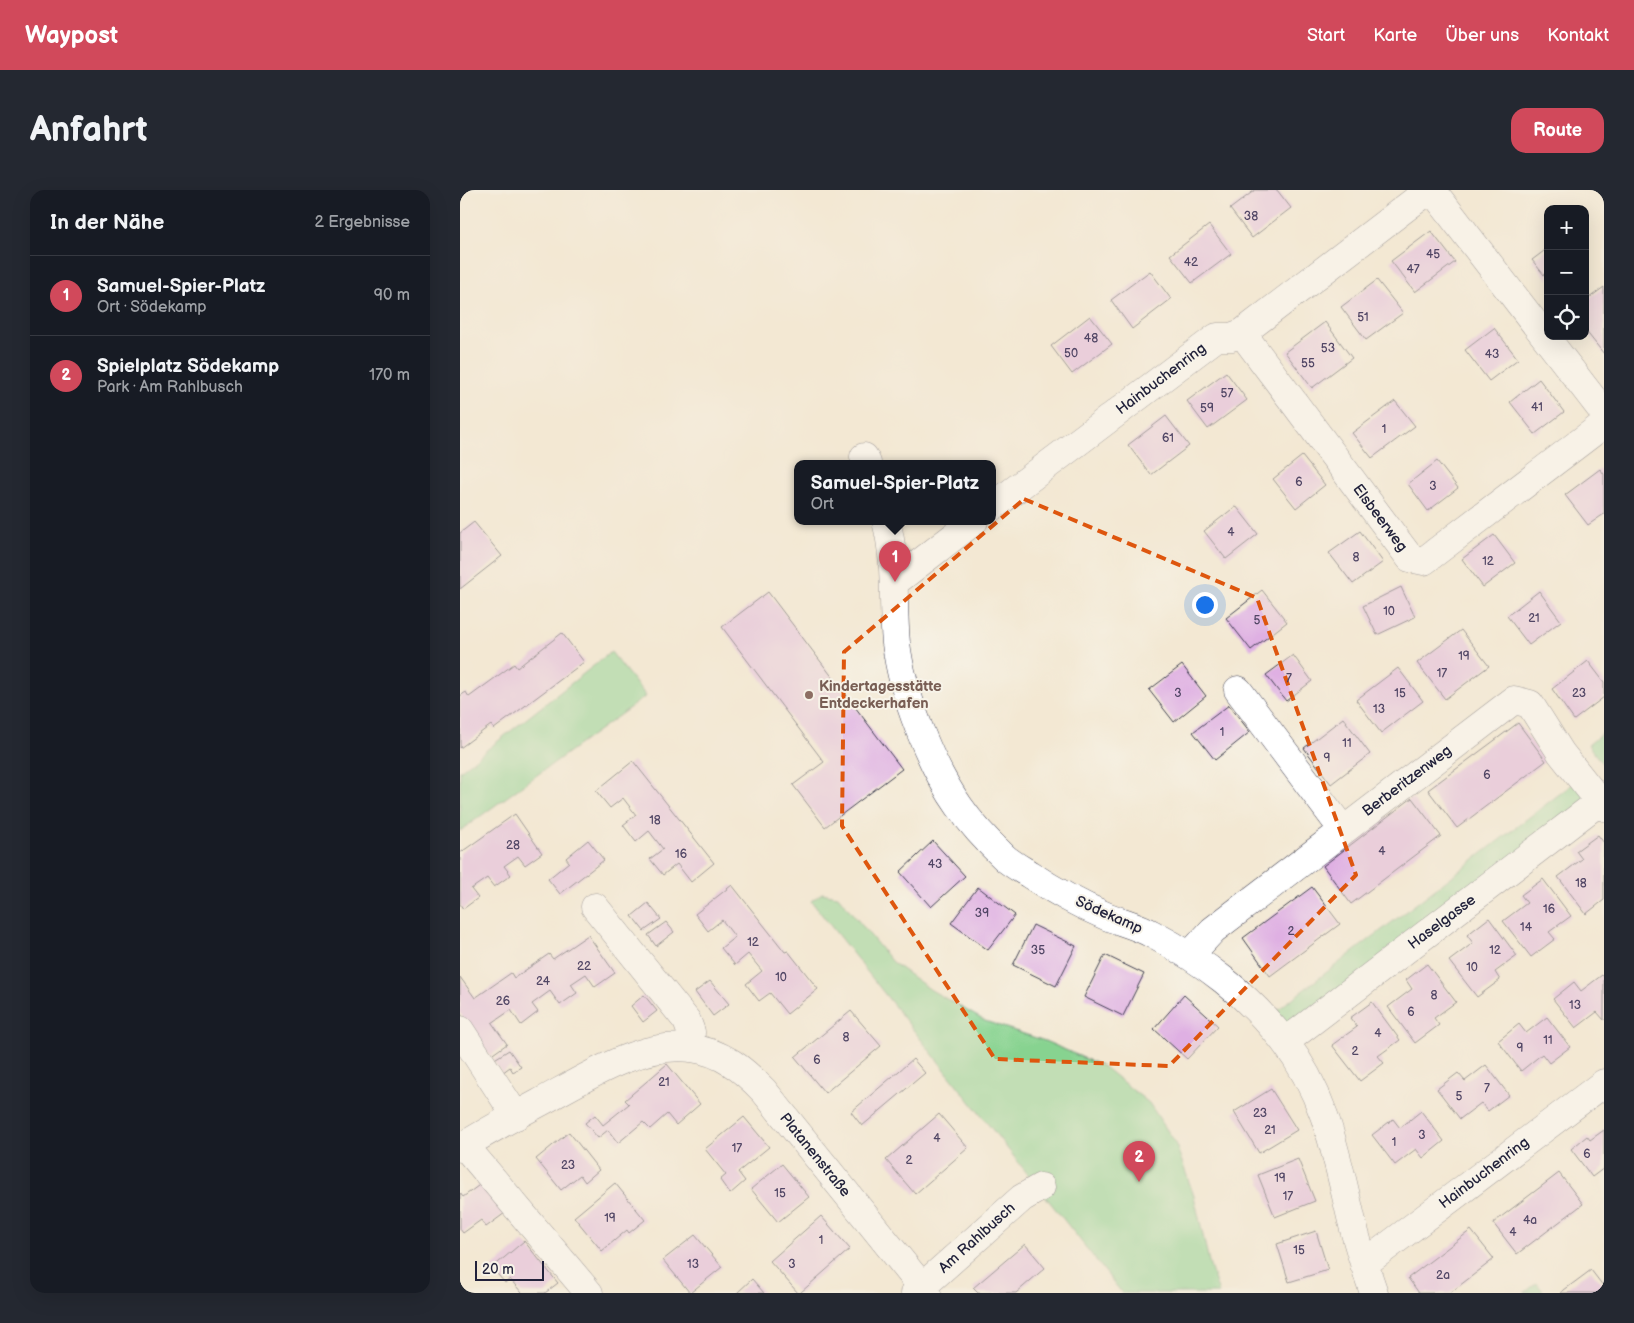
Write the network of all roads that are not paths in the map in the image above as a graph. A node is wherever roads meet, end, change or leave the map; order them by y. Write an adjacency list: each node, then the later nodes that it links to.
1 (1430, 190): 2 (street, Hainbuchenring); 3 (street, Hainbuchenring)
2 (1242, 333): 4 (street, Elsbeerweg); 5 (street, Hainbuchenring)
3 (1604, 413)
4 (1604, 424)
5 (996, 504)
6 (887, 525): 8 (street, Södekamp)
7 (969, 525): 8 (street)
8 (895, 582): 13 (street, Södekamp)
9 (1238, 690): 11 (street)
10 (1601, 804): 11 (street, Berberitzenweg); 15 (street, Haselgasse)
11 (1343, 830): 13 (street, Berberitzenweg)
12 (595, 907): 16 (street)
13 (1190, 955): 15 (street, Södekamp)
14 (460, 1030): 18 (street)
15 (1285, 1042): 21 (street, Södekamp)
16 (690, 1048): 18 (street, Platanenstraße); 22 (street, Platanenstraße)
17 (1604, 1083): 21 (street, Hainbuchenring)
18 (516, 1116): 19 (street, Platanenstraße)
19 (462, 1146): 23 (street, Platanenstraße)
20 (1041, 1187): 22 (street, Am Rahlbusch)
21 (1364, 1264): 24 (street, Södekamp)
22 (921, 1291)
23 (589, 1293)
24 (1374, 1293)

